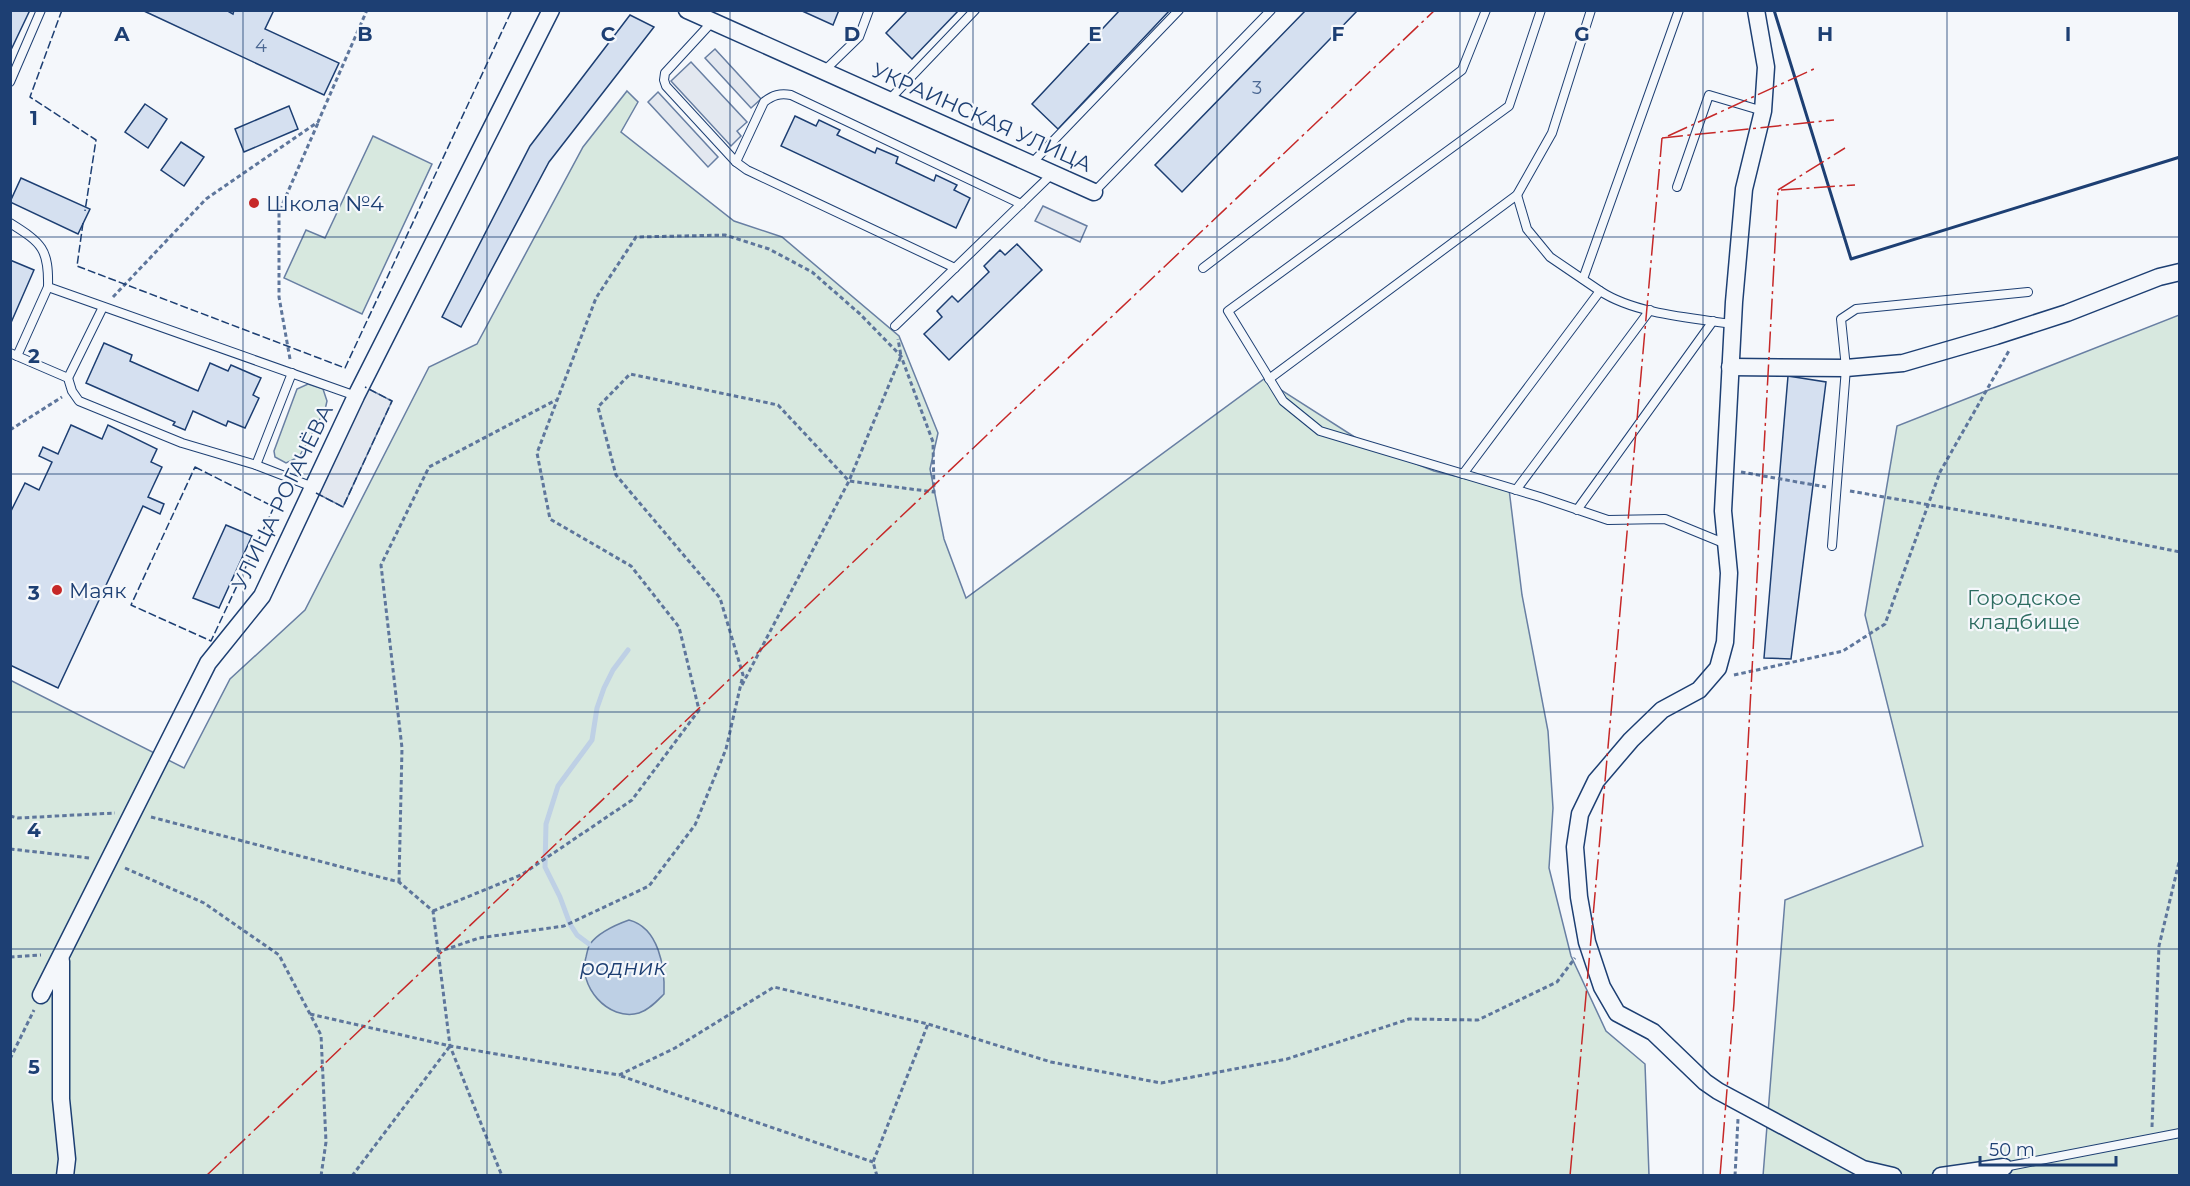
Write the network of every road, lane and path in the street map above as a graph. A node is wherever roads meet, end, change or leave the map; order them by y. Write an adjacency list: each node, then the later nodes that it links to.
1 (41, 10): 16 (lane)
2 (368, 10): 19 (path)
3 (551, 10): 49 (street, УЛИЦА РОГАЧЁВА)
4 (687, 10): 14 (street, УКРАИНСКАЯ УЛИЦА)
5 (869, 10): 15 (lane)
6 (975, 10): 17 (lane)
7 (1179, 10): 21 (lane)
8 (1271, 10): 24 (lane)
9 (1486, 10): 29 (lane)
10 (1540, 10): 47 (lane)
11 (1591, 10): 25 (lane)
12 (1679, 10): 31 (lane)
13 (1756, 10): 18 (street)
14 (712, 22): 15 (street, УКРАИНСКАЯ УЛИЦА); 20 (lane)
15 (824, 72): 17 (street, УКРАИНСКАЯ УЛИЦА)
16 (10, 82)
17 (889, 101): 21 (street, УКРАИНСКАЯ УЛИЦА)
18 (1763, 111): 23 (lane); 38 (street)
19 (318, 122): 35 (path); 45 (path)
20 (736, 162): 26 (lane); 28 (lane)
21 (1031, 164): 22 (street, УКРАИНСКАЯ УЛИЦА)
22 (1053, 173): 24 (street, УКРАИНСКАЯ УЛИЦА); 26 (lane)
23 (1677, 187)
24 (1094, 192)
25 (1517, 195): 31 (lane); 47 (lane)
26 (1022, 204): 28 (lane)
27 (10, 223): 32 (lane)
28 (955, 268): 39 (lane)
29 (1203, 268)
30 (2180, 272): 40 (street)
31 (1583, 279): 33 (lane)
32 (48, 287): 35 (lane); 41 (lane)
33 (1600, 291): 36 (lane); 54 (lane)
34 (2028, 292): 44 (lane)
35 (103, 307): 45 (lane); 46 (lane)
36 (1650, 310): 37 (lane); 58 (lane)
37 (1713, 321): 38 (lane); 60 (lane)
38 (1732, 324): 43 (street)
39 (895, 326): 42 (path)
40 (2023, 327): 44 (street); 59 (path)
41 (14, 355): 46 (lane)
42 (901, 356): 50 (path); 55 (path); 55 (path)
43 (1730, 367): 44 (street); 53 (street)
44 (1846, 368): 57 (lane)
45 (292, 373): 49 (lane); 52 (lane)
46 (68, 378): 48 (lane)
47 (1269, 379): 54 (lane)
48 (72, 391): 51 (path); 52 (lane)
49 (356, 396): 56 (street, УЛИЦА РОГАЧЁВА)
50 (558, 399): 71 (path); 72 (path)
51 (10, 430)
52 (256, 465): 56 (lane)
53 (1724, 469): 57 (path); 61 (street)
54 (1463, 474): 58 (lane)
55 (849, 481): 65 (path); 65 (path)
56 (313, 487): 66 (street, УЛИЦА РОГАЧЁВА)
57 (1836, 489): 59 (path); 62 (lane)
58 (1516, 490): 60 (lane)
59 (1928, 505): 63 (path); 64 (path)
60 (1577, 510): 61 (lane)
61 (1726, 544): 64 (street)
62 (1832, 546)
63 (2180, 552)
64 (1706, 681): 73 (street)
65 (740, 689): 74 (path)
66 (133, 812): 67 (path); 70 (street, УЛИЦА РОГАЧЁВА); 71 (path)
67 (10, 816)
68 (10, 849): 70 (path)
69 (2180, 858): 85 (path)
70 (108, 861): 75 (street, УЛИЦА РОГАЧЁВА); 78 (path)
71 (399, 882): 72 (path)
72 (433, 911): 74 (path)
73 (1587, 942): 79 (path); 83 (street)
74 (438, 952): 80 (path)
75 (61, 954): 76 (path); 77 (street, УЛИЦА РОГАЧЁВА); 88 (street)
76 (10, 957)
77 (42, 995): 81 (path)
78 (310, 1014): 80 (path); 89 (path)
79 (928, 1024): 82 (path); 86 (path)
80 (450, 1046): 82 (path); 90 (path); 91 (path)
81 (10, 1059)
82 (619, 1075): 86 (path)
83 (1738, 1102): 93 (path); 94 (street)
84 (2180, 1133): 85 (lane)
85 (2152, 1139): 87 (lane)
86 (873, 1162): 92 (path)
87 (2004, 1167): 95 (street)
88 (65, 1176)
89 (321, 1176)
90 (352, 1176)
91 (502, 1176)
92 (877, 1176)
93 (1735, 1176)
94 (1893, 1176)
95 (1941, 1176)

